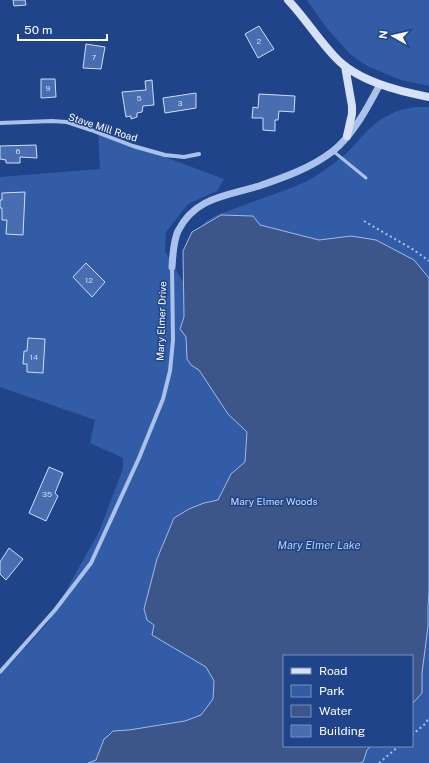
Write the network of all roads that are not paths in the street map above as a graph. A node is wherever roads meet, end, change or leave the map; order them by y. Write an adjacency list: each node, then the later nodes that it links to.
1 (288, 0): 2 (main road)
2 (345, 66): 3 (main road); 6 (main road)
3 (380, 84): 4 (main road); 6 (street, Mary Elmer Drive)
4 (429, 97)
5 (0, 124): 8 (street, Stave Mill Road)
6 (348, 136): 7 (street, Mary Elmer Drive)
7 (333, 151): 9 (lane); 10 (street, Mary Elmer Drive)
8 (199, 154)
9 (366, 178)
10 (172, 267): 11 (street, Mary Elmer Drive)
11 (0, 672)

